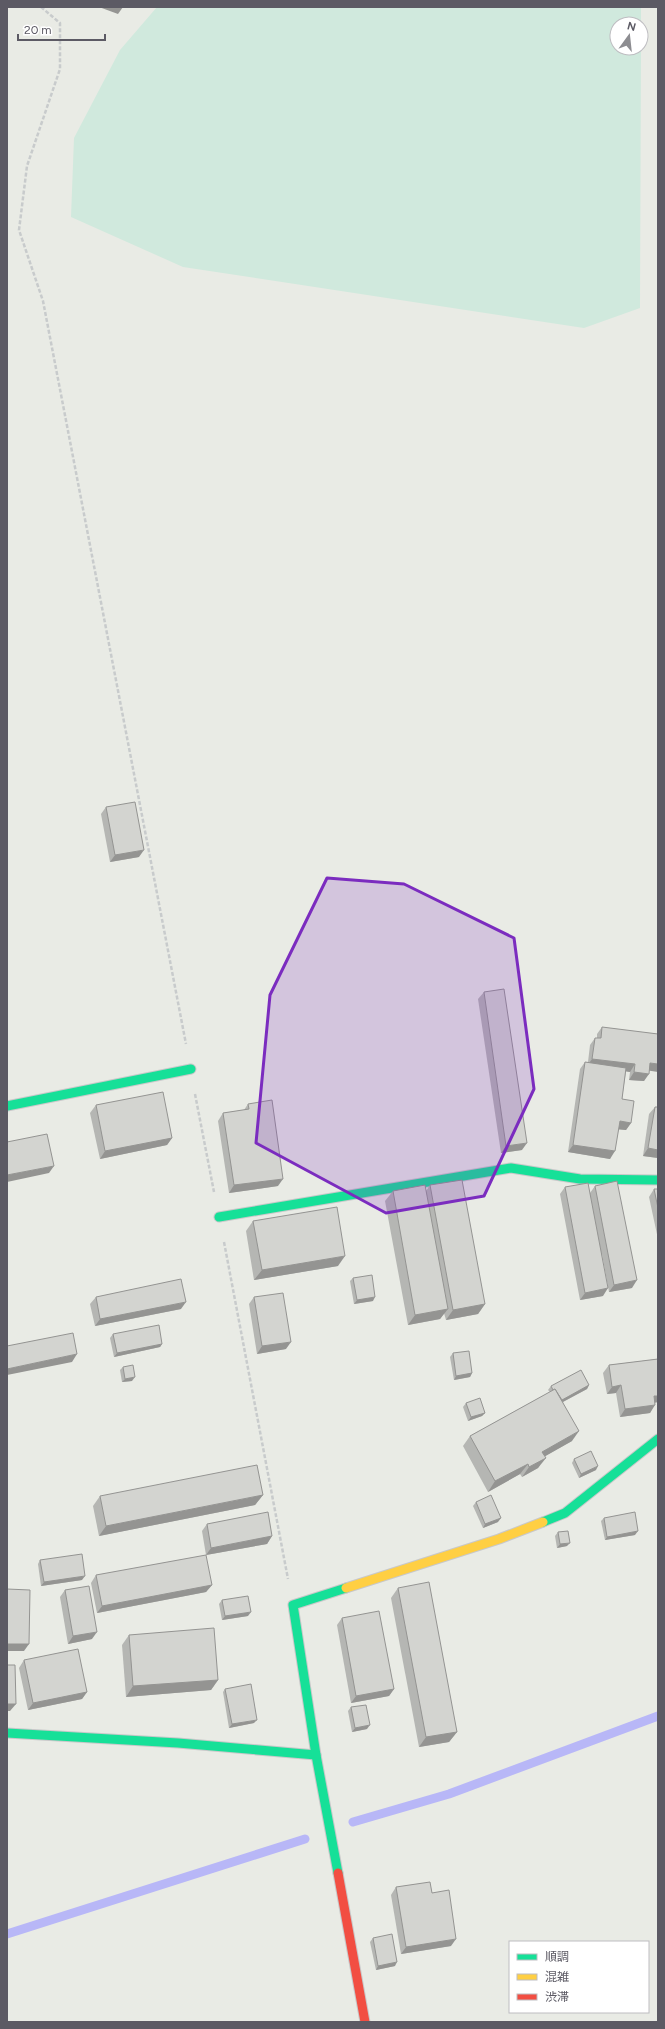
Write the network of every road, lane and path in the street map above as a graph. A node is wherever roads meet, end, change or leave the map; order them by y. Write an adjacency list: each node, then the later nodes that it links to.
1 (41, 7): 2 (path)
2 (191, 1069): 3 (street); 5 (path)
3 (7, 1106)
4 (658, 1180): 5 (street)
5 (219, 1217): 7 (path)
6 (658, 1439): 7 (street)
7 (293, 1605): 9 (street)
8 (7, 1733): 9 (street)
9 (316, 1755): 10 (street)
10 (365, 2022)

